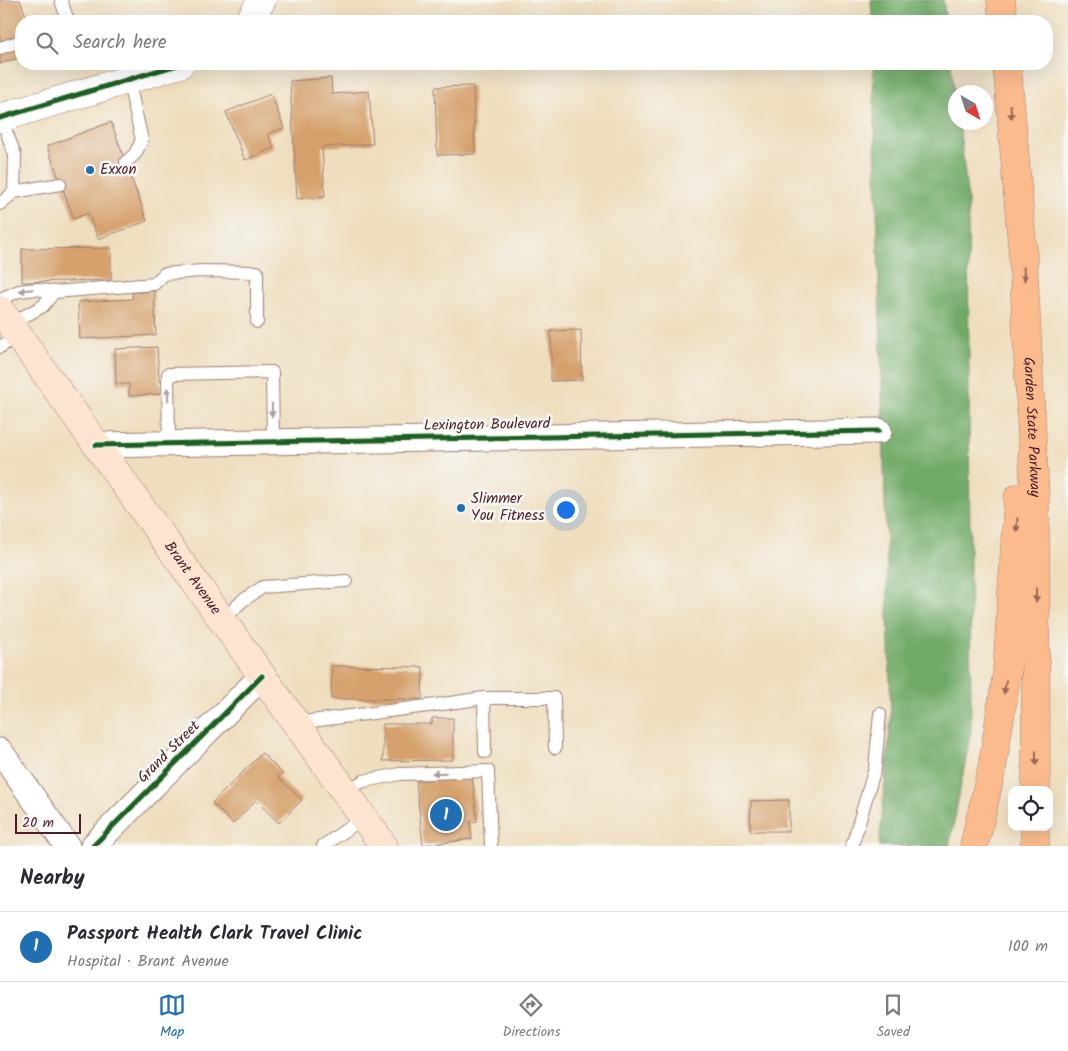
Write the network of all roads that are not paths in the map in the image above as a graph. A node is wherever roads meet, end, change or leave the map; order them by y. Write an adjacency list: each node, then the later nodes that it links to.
1 (61, 0): 4 (lane)
2 (262, 0): 5 (street)
3 (1001, 0): 6 (highway)
4 (66, 15)
5 (253, 15)
6 (1002, 15)
7 (15, 43): 8 (lane)
8 (0, 48)
9 (159, 70): 11 (street)
10 (1008, 70): 21 (highway, Garden State Parkway, one-way to 21)
11 (128, 79): 12 (street); 13 (lane)
12 (1, 118): 15 (lane)
13 (126, 162)
14 (60, 184): 15 (lane)
15 (14, 192): 16 (lane)
16 (0, 204)
17 (54, 292): 18 (lane, one-way to 18); 19 (lane); 20 (lane)
18 (0, 299)
19 (257, 322)
20 (7, 329): 25 (main road, Brant Avenue)
21 (1028, 337): 35 (highway, Garden State Parkway, one-way to 35); 45 (highway, one-way to 45)
22 (878, 431): 23 (street, Lexington Boulevard)
23 (273, 442): 24 (street, Lexington Boulevard); 24 (lane, one-way to 23)
24 (169, 443): 25 (street, Lexington Boulevard)
25 (96, 445): 27 (main road, Brant Avenue)
26 (346, 581): 27 (lane)
27 (222, 621): 28 (main road, Brant Avenue)
28 (262, 676): 31 (main road, Brant Avenue); 40 (street, Grand Street)
29 (484, 698): 31 (lane); 32 (lane); 34 (lane)
30 (880, 714): 44 (lane)
31 (296, 723): 36 (main road, Brant Avenue)
32 (555, 748)
33 (0, 751): 39 (street)
34 (485, 752)
35 (1036, 786)
36 (344, 791): 37 (main road, Brant Avenue); 43 (lane, one-way to 36)
37 (363, 818): 41 (lane); 42 (main road, Brant Avenue)
38 (1036, 831): 46 (highway)
39 (67, 846)
40 (93, 846)
41 (323, 846)
42 (384, 846)
43 (491, 846)
44 (852, 846)
45 (974, 846)
46 (1035, 846)

